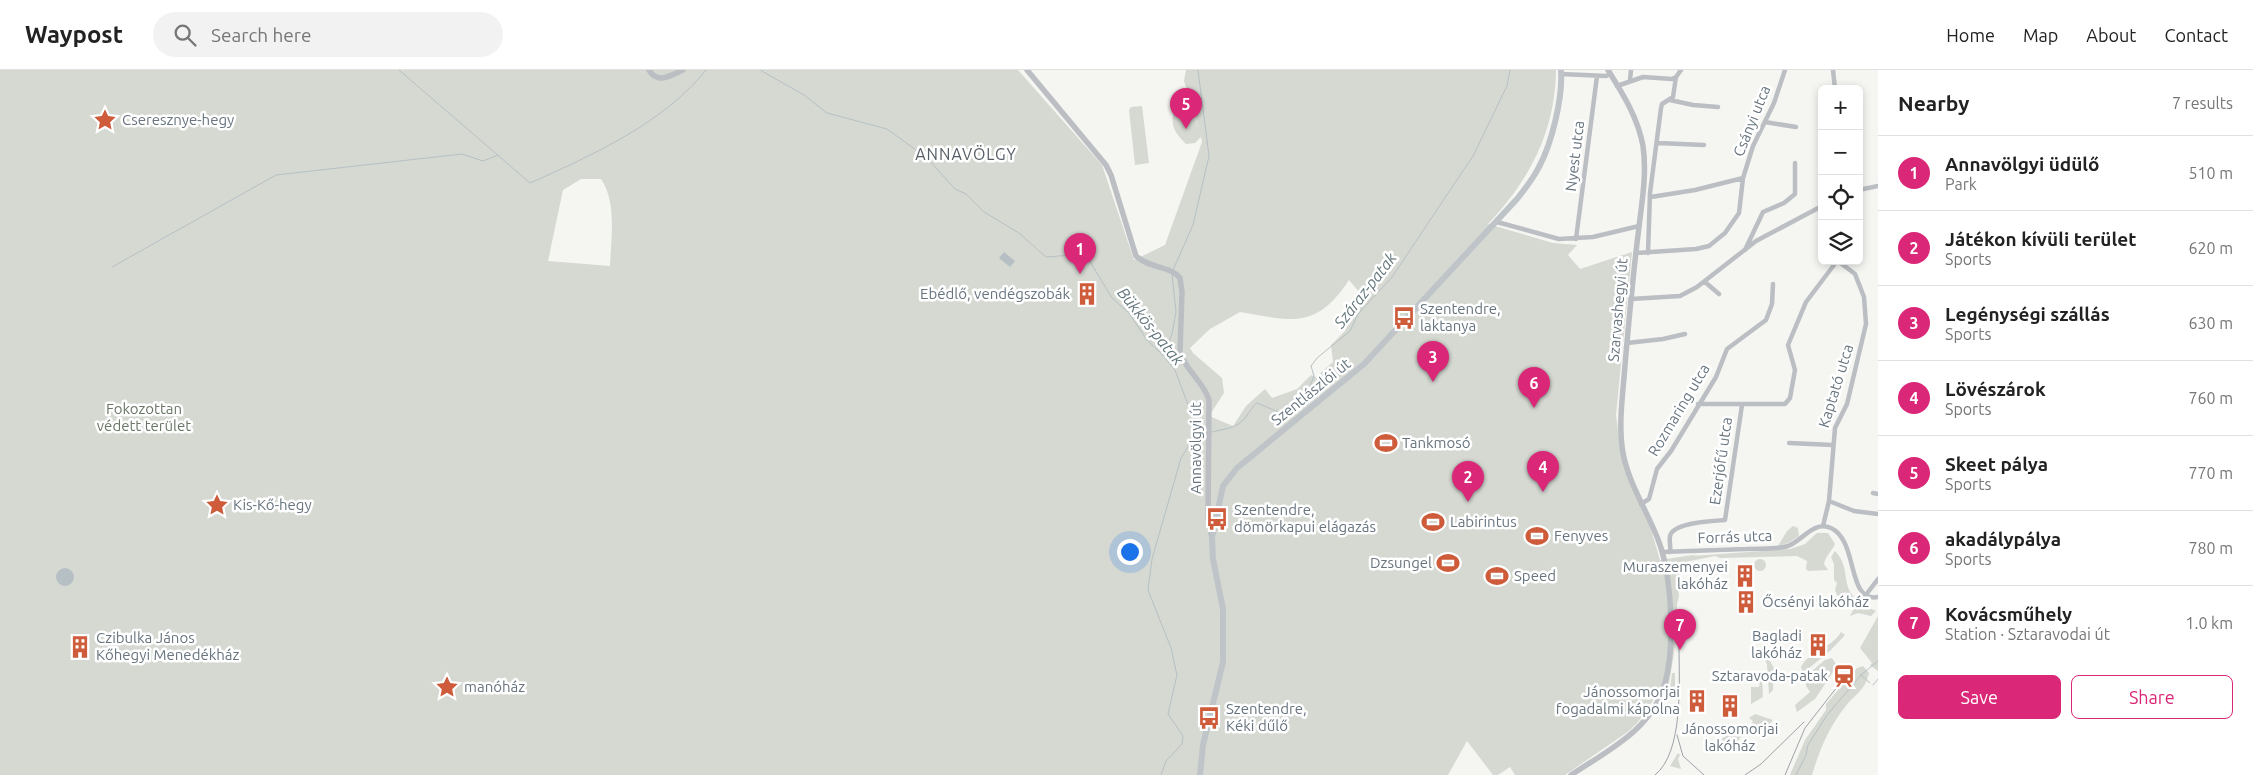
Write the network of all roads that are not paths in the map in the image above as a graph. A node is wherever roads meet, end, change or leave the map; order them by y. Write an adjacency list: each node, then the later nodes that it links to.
1 (649, 70): 2 (street)
2 (683, 70)
3 (1027, 70): 49 (street, Annavölgyi út)
4 (1631, 70): 12 (street)
5 (1681, 70): 11 (street)
6 (1784, 70): 17 (street, Csányi utca)
7 (1833, 70): 13 (street)
8 (1561, 72): 10 (street); 27 (main road, Szentlászlói út)
9 (1609, 72): 10 (street); 14 (street, Szarvashegyi út)
10 (1597, 76): 29 (street, Nyest utca)
11 (1676, 77): 12 (street); 15 (street)
12 (1630, 80): 14 (street)
13 (1835, 85)
14 (1617, 86): 28 (street, Szarvashegyi út)
15 (1670, 100): 16 (street); 19 (street, Szarvashegyi út)
16 (1718, 107)
17 (1765, 122): 18 (street); 22 (street, Csányi utca)
18 (1796, 127)
19 (1658, 143): 20 (street); 25 (street, Szarvashegyi út)
20 (1704, 145)
21 (1795, 164): 30 (street)
22 (1743, 178): 25 (street); 32 (street, Csányi utca)
23 (1878, 186): 24 (street)
24 (1863, 189)
25 (1651, 197): 32 (street, Szarvashegyi út)
26 (1818, 208): 30 (street)
27 (1496, 222): 29 (street); 49 (main road, Szentlászlói út)
28 (1639, 226): 29 (street); 31 (street, Szarvashegyi út)
29 (1576, 239)
30 (1744, 251): 35 (street)
31 (1636, 253): 32 (street, Csányi utca); 38 (street, Szarvashegyi út)
32 (1648, 253)
33 (1835, 265): 42 (street)
34 (1843, 265): 44 (street, Kaptató utca)
35 (1705, 282): 37 (street); 38 (street)
36 (1773, 284): 41 (street, Rozmaring utca)
37 (1719, 294)
38 (1631, 299): 40 (street, Szarvashegyi út)
39 (1685, 334): 40 (street)
40 (1627, 342): 46 (street, Szarvashegyi út)
41 (1698, 404): 42 (street); 46 (street, Rozmaring utca)
42 (1742, 405): 51 (street, Ezerjófű utca)
43 (1789, 443): 44 (street)
44 (1833, 446): 45 (street, Kaptató utca)
45 (1829, 501): 47 (street); 48 (street, Kaptató utca)
46 (1642, 504): 50 (street, Szarvashegyi út)
47 (1878, 514)
48 (1823, 526): 51 (street, Forrás utca); 53 (street)
49 (1212, 538): 55 (main road, Szentlászlói út)
50 (1662, 552): 51 (street, Forrás utca); 56 (street, Szarvashegyi út)
51 (1670, 552)
52 (1878, 579): 53 (street)
53 (1865, 596): 54 (street)
54 (1878, 597)
55 (1200, 775)
56 (1571, 775)

